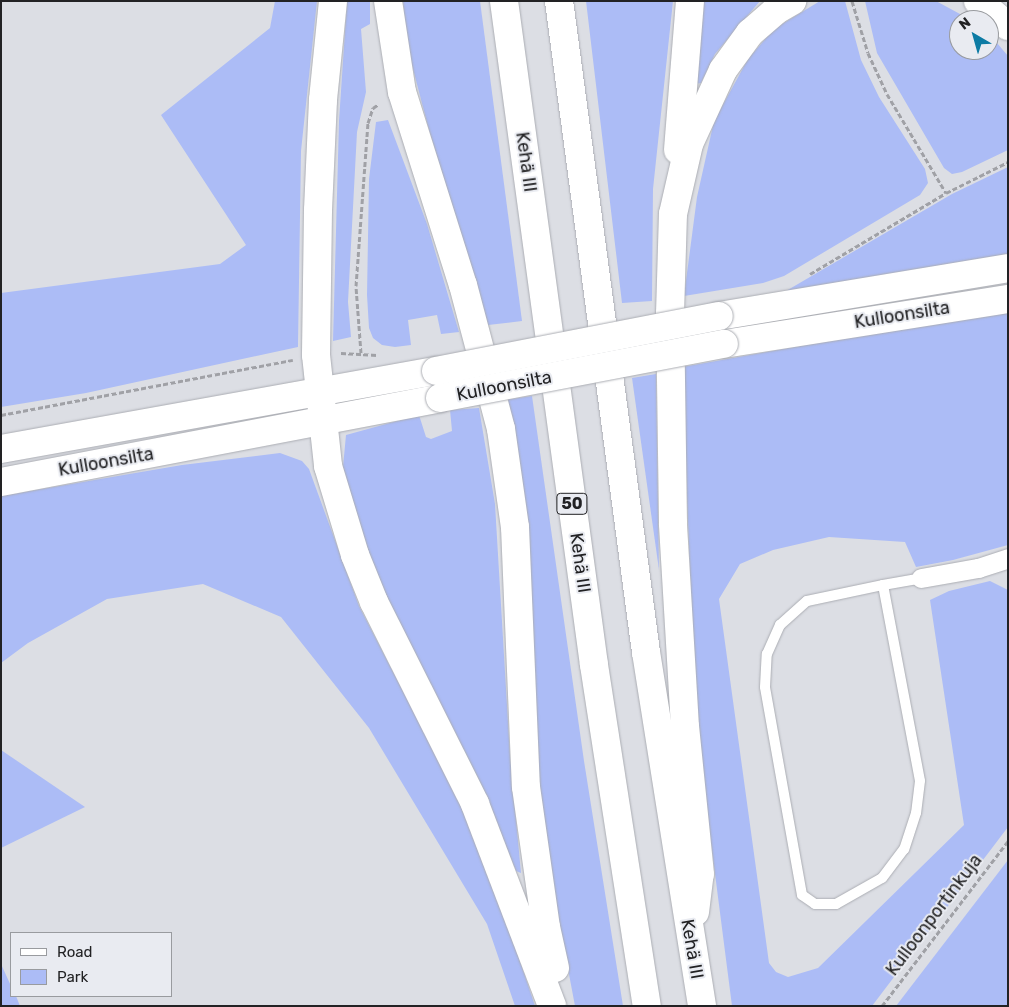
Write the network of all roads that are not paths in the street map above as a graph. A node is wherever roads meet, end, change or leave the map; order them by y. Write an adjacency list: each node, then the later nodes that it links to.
1 (334, 1): 12 (main road)
2 (388, 1): 21 (main road)
3 (504, 1): 22 (main road, Kehä III / 50)
4 (559, 1): 19 (main road, Kehä III)
5 (690, 1): 9 (main road)
6 (792, 1): 9 (main road)
7 (978, 1): 8 (main road)
8 (1008, 26)
9 (673, 214): 19 (main road)
10 (1008, 268): 12 (main road, Kulloonsilta, bridge)
11 (1008, 299): 13 (main road, Kulloonsilta, bridge)
12 (318, 390): 13 (main road); 14 (main road, Kulloonsilta)
13 (322, 422): 15 (main road, Kulloonsilta); 20 (main road)
14 (1, 449)
15 (1, 482)
16 (1008, 558): 17 (street)
17 (921, 578): 18 (lane)
18 (882, 585): 18 (lane)
19 (691, 946): 23 (main road, Kehä III)
20 (552, 1006)
21 (564, 1006)
22 (648, 1006)
23 (702, 1006)

